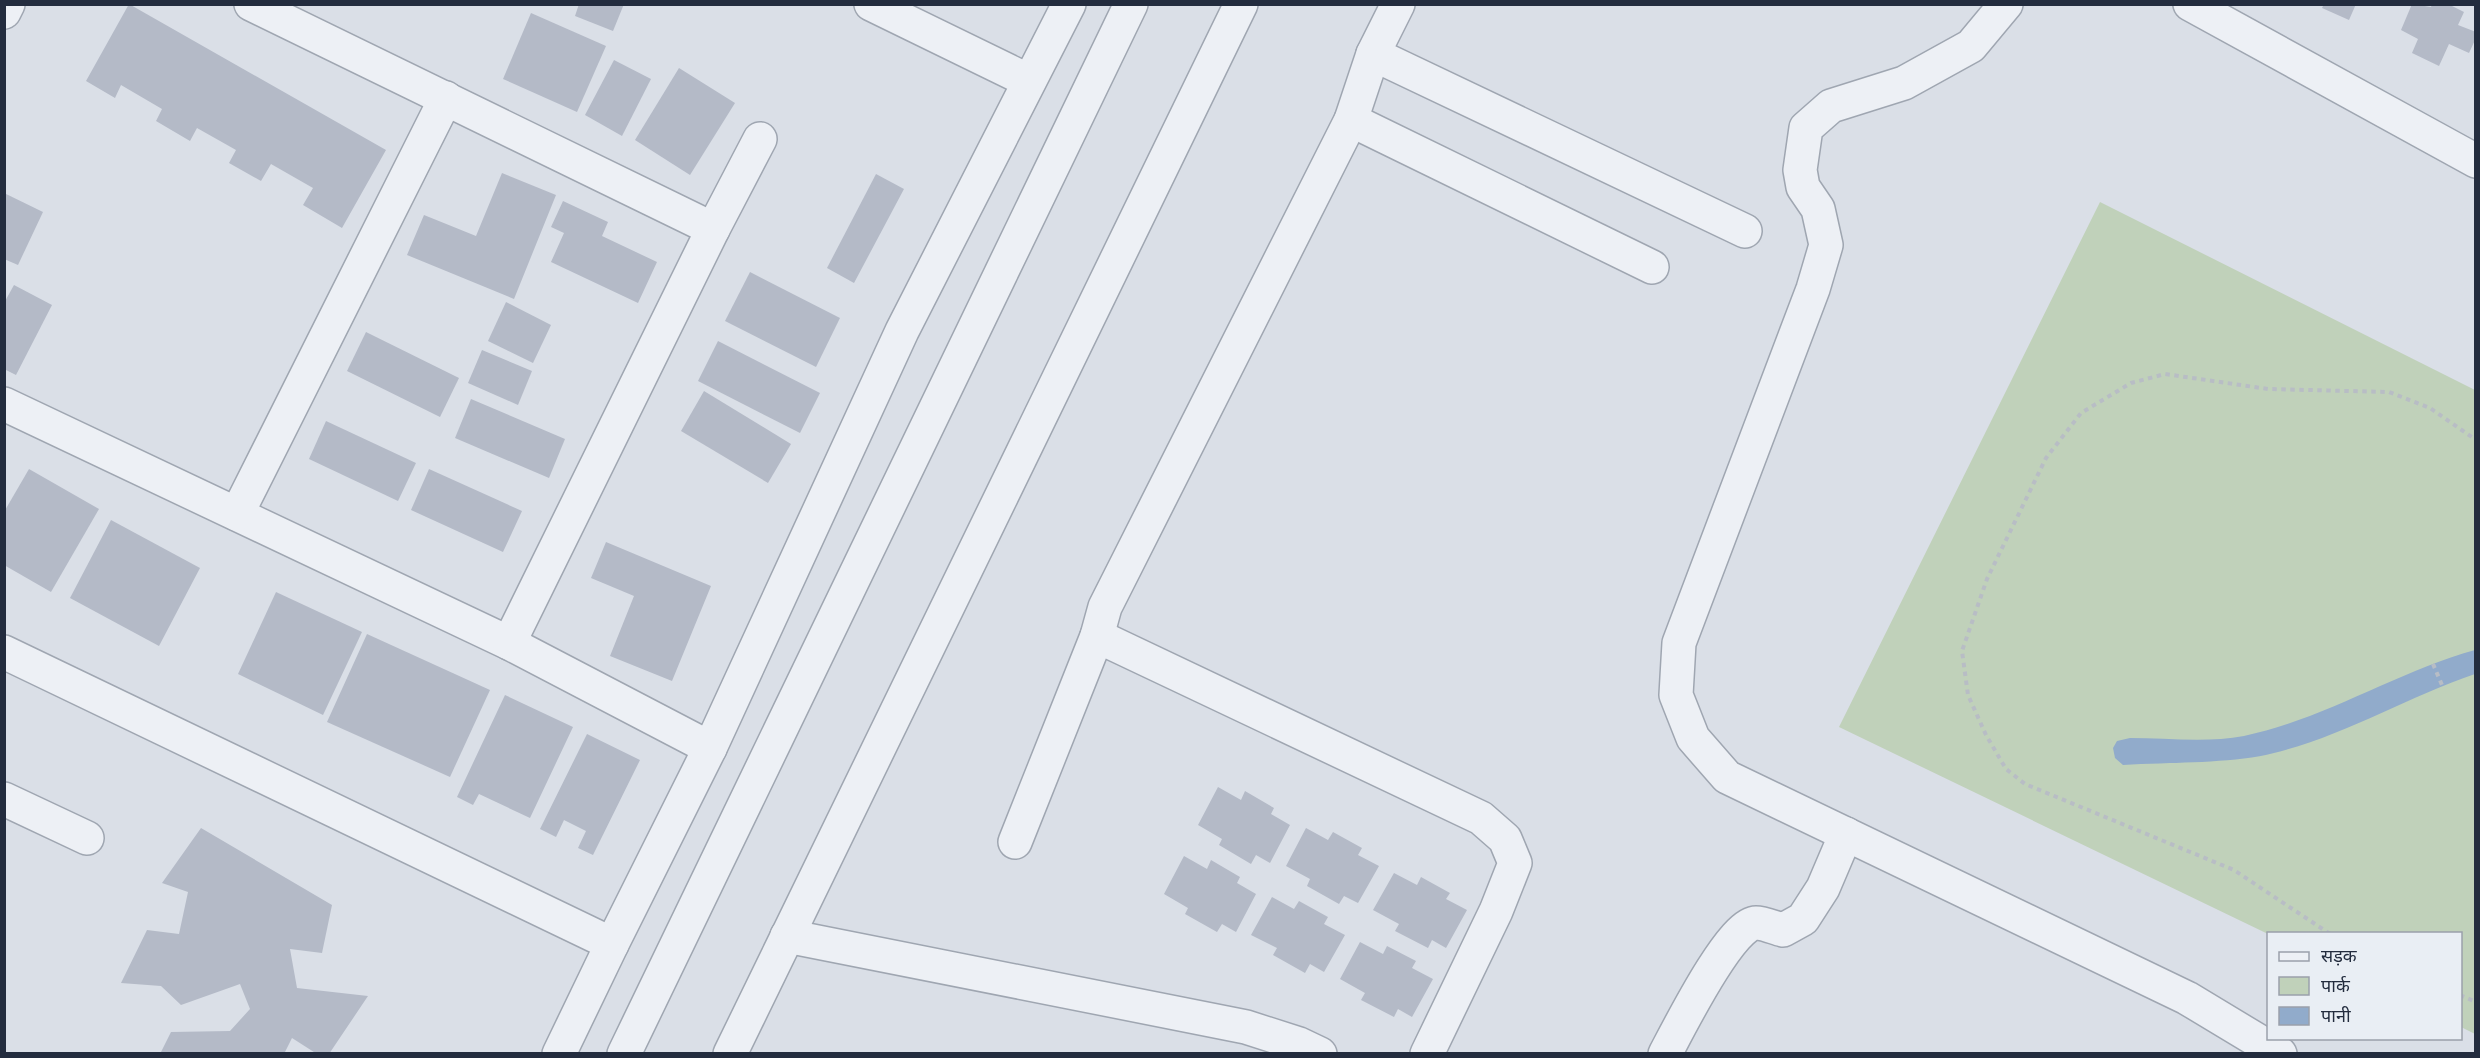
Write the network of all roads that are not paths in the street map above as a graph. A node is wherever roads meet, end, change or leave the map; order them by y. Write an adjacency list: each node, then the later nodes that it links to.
1 (8, 4): 10 (street)
2 (251, 4): 13 (street)
3 (871, 4): 12 (street)
4 (1069, 4): 12 (street)
5 (1131, 4): 33 (street)
6 (1241, 4): 30 (street)
7 (1398, 4): 11 (street)
8 (2006, 4): 27 (street)
9 (2190, 4): 16 (street)
10 (4, 12)
11 (1373, 54): 14 (street); 18 (street)
12 (1029, 81): 25 (street)
13 (446, 98): 17 (street); 21 (street)
14 (1351, 120): 19 (street); 22 (street)
15 (760, 139): 17 (street)
16 (2475, 161)
17 (713, 229): 23 (street)
18 (1745, 231)
19 (1652, 267)
20 (4, 404): 21 (street)
21 (237, 514): 23 (street)
22 (1097, 636): 29 (street); 36 (street)
23 (509, 643): 25 (street)
24 (4, 652): 31 (street)
25 (710, 748): 31 (street)
26 (4, 799): 28 (street)
27 (1846, 834): 37 (street); 38 (street)
28 (87, 838)
29 (1015, 842)
30 (787, 936): 34 (street); 35 (street)
31 (612, 944): 32 (street)
32 (560, 1053)
33 (624, 1053)
34 (730, 1053)
35 (1320, 1053)
36 (1427, 1053)
37 (1665, 1053)
38 (2280, 1053)

